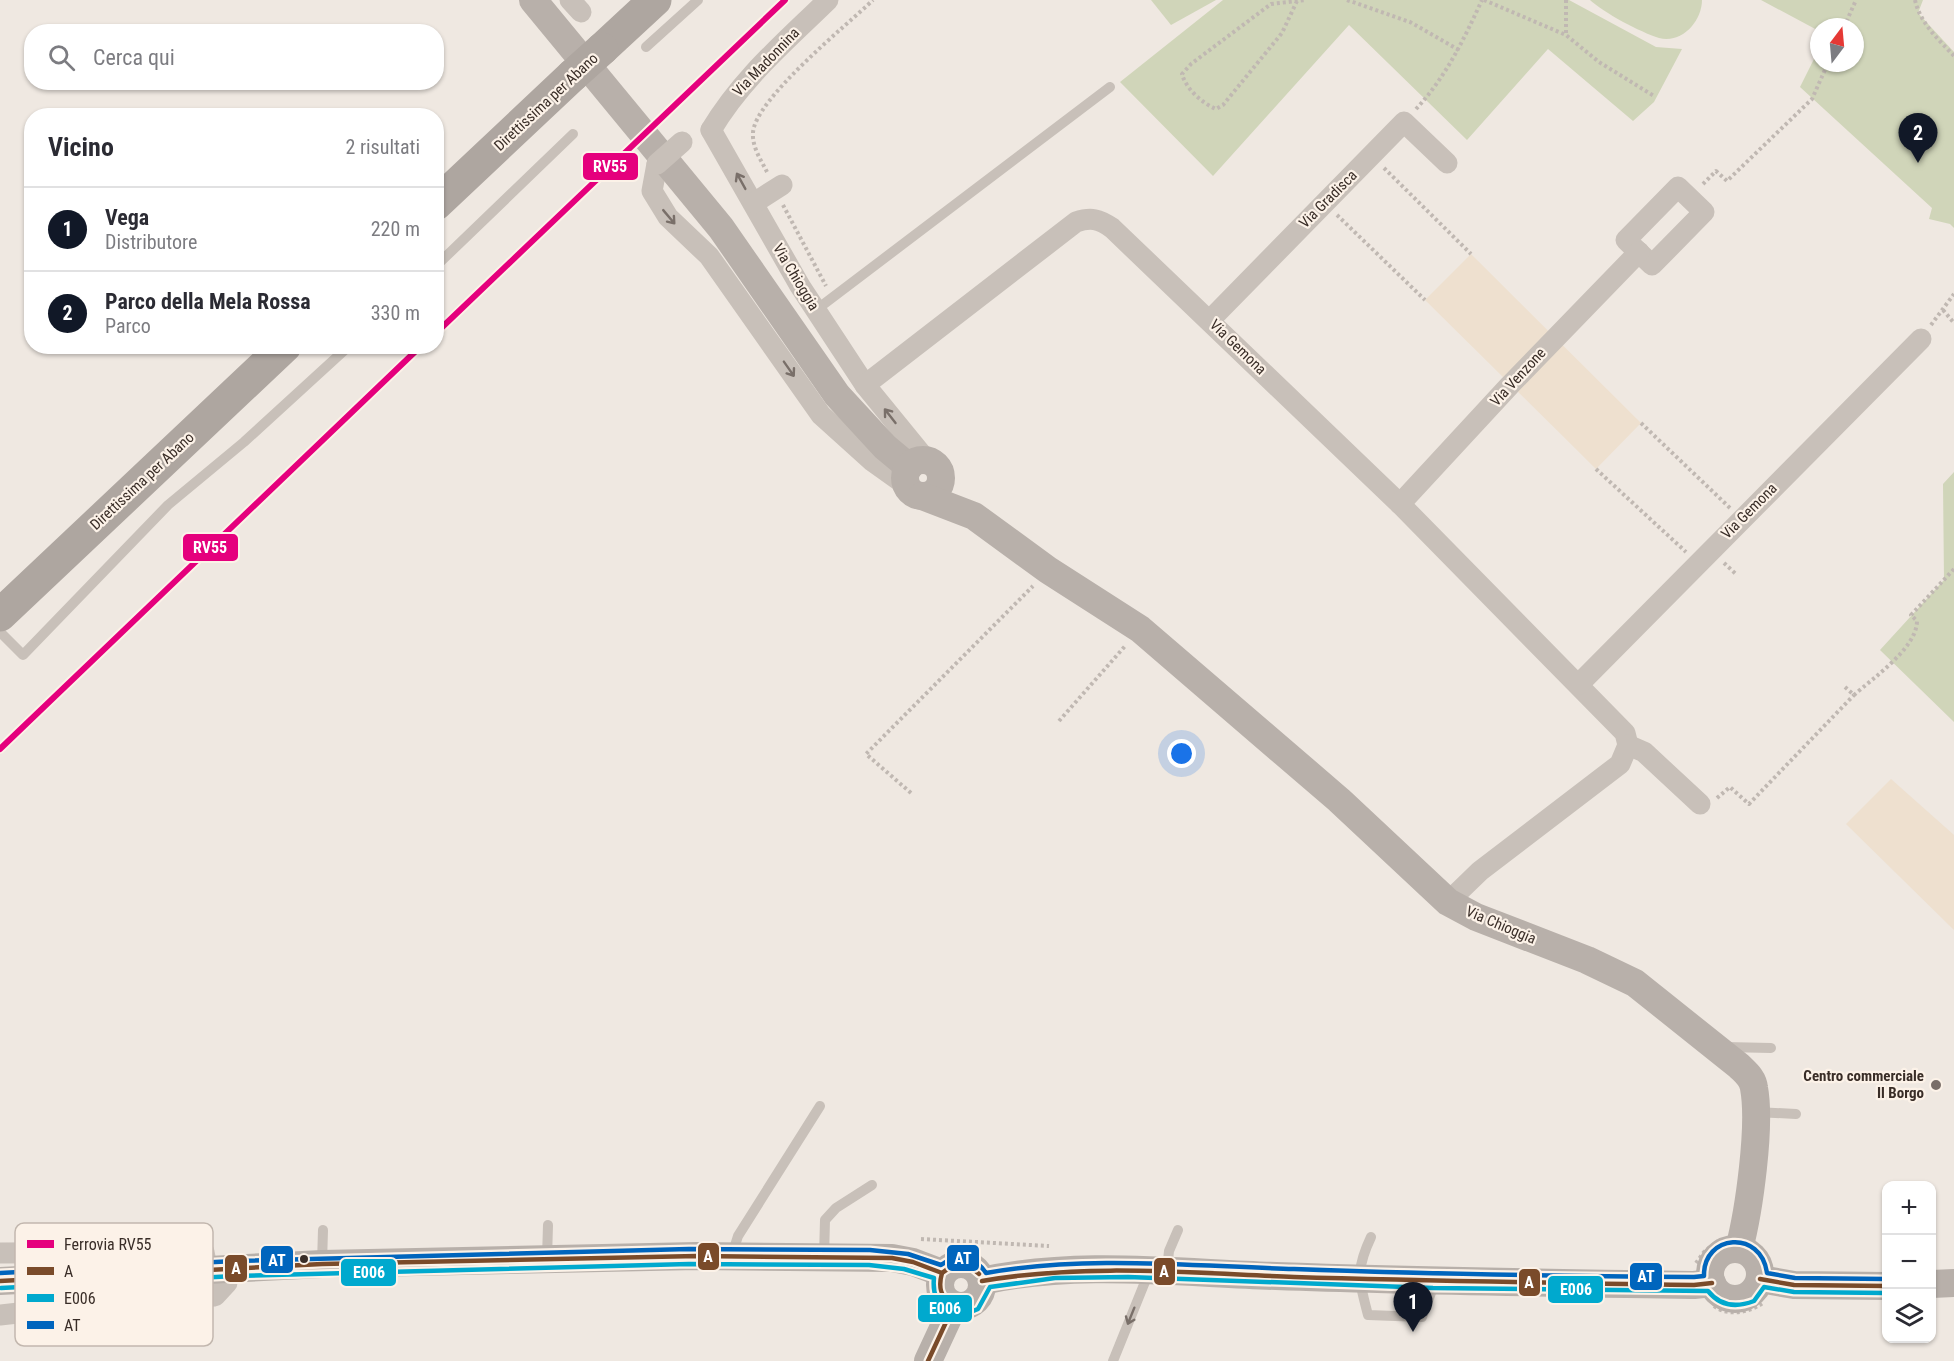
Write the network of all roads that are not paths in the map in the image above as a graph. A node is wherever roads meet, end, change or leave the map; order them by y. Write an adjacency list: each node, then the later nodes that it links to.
1 (533, 0): 21 (street, Via Chioggia)
2 (655, 0): 11 (highway, Direttissima per Abano, bridge)
3 (698, 0): 5 (lane)
4 (828, 0): 7 (street, Via Madonnina)
5 (646, 47)
6 (1110, 87): 15 (lane)
7 (711, 130): 12 (street, Via Chioggia, one-way to 7); 21 (street, Via Chioggia, one-way to 21, bridge)
8 (573, 134): 14 (lane)
9 (1447, 164): 16 (street, Via Gradisca)
10 (779, 187): 12 (street)
11 (444, 196)
12 (754, 203): 15 (street, Via Chioggia)
13 (1639, 252): 13 (street); 22 (street, Via Venzone)
14 (444, 258)
15 (824, 304): 20 (street, Via Chioggia)
16 (1210, 320): 20 (street, Via Gemona); 22 (street, Via Gemona)
17 (1921, 339): 25 (street, Via Gemona)
18 (277, 354): 23 (highway, Direttissima per Abano)
19 (340, 354): 24 (lane)
20 (865, 385): 21 (street, Via Chioggia, one-way to 20)
21 (921, 477): 28 (street, Via Chioggia)
22 (1400, 504): 25 (street, Via Gemona)
23 (0, 615)
24 (0, 632)
25 (1579, 684): 26 (street, Via Gemona)
26 (1628, 745): 27 (street); 28 (street)
27 (1700, 804)
28 (1448, 902): 29 (street, Via Chioggia)
29 (1715, 1047): 30 (lane); 32 (street, Via Chioggia)
30 (1771, 1048)
31 (820, 1106): 42 (lane)
32 (1756, 1112): 33 (lane); 39 (street, Via Chioggia)
33 (1796, 1114)
34 (872, 1185): 43 (lane)
35 (548, 1225): 44 (lane)
36 (323, 1230): 46 (lane)
37 (1178, 1230): 49 (lane)
38 (1371, 1237): 51 (lane)
39 (1739, 1249): 52 (street); 56 (street)
40 (0, 1253): 41 (street)
41 (15, 1253)
42 (731, 1256): 43 (street); 44 (street)
43 (824, 1257): 50 (street)
44 (547, 1260): 46 (street)
45 (213, 1263): 48 (street)
46 (322, 1264): 48 (street)
47 (213, 1268): 48 (street)
48 (217, 1268): 60 (street)
49 (1158, 1272): 51 (street); 55 (street); 65 (lane, one-way to 65)
50 (942, 1274): 55 (street); 61 (street)
51 (1358, 1279): 56 (street)
52 (1760, 1279): 56 (street); 59 (street)
53 (15, 1280): 54 (street)
54 (0, 1281)
55 (982, 1281): 61 (street)
56 (1712, 1282)
57 (1936, 1284): 58 (street)
58 (1954, 1284)
59 (1882, 1286)
60 (213, 1296)
61 (954, 1305): 64 (street)
62 (15, 1313): 63 (street)
63 (0, 1315)
64 (928, 1361)
65 (1113, 1361)

